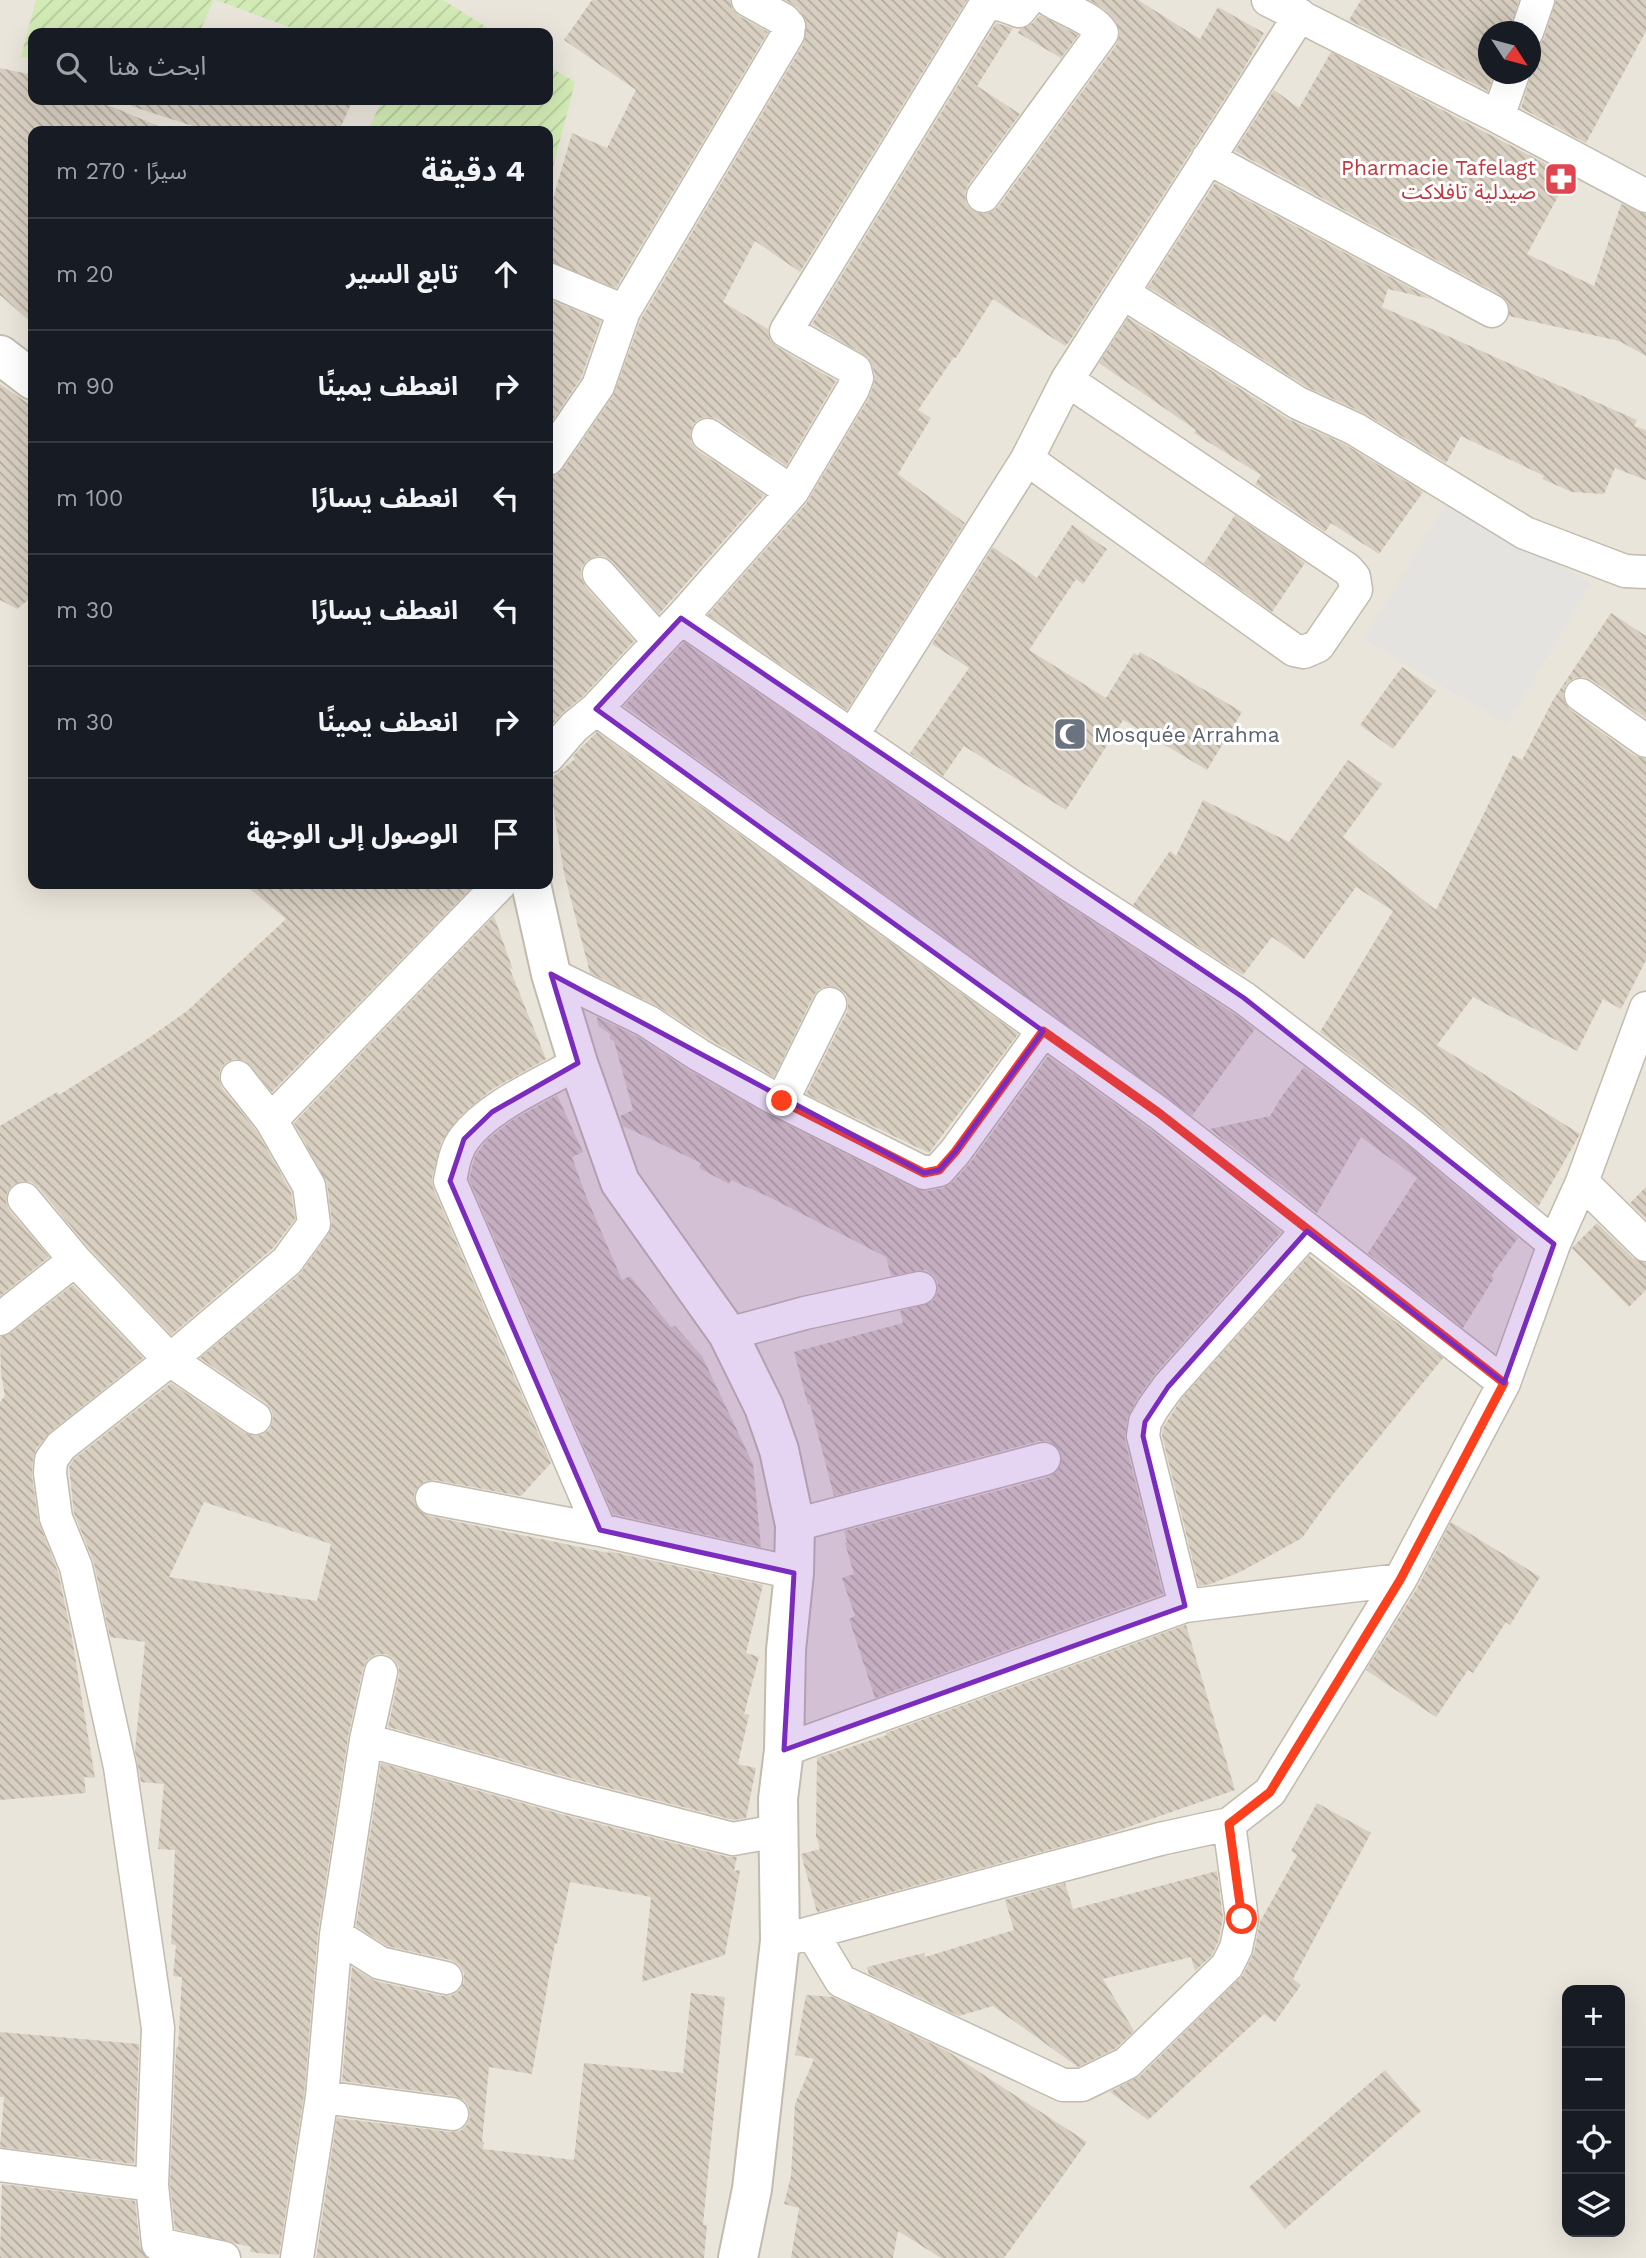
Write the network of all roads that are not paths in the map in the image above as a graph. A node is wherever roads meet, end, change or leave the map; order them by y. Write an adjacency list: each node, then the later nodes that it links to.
1 (748, 0): 15 (street)
2 (1028, 0): 23 (street)
3 (1049, 0): 11 (street)
4 (1268, 0): 6 (street)
5 (1538, 0): 7 (street)
6 (1300, 15): 9 (street); 10 (street)
7 (1531, 21)
8 (1510, 84): 9 (street)
9 (1498, 117): 12 (street)
10 (1208, 158): 14 (street); 16 (street)
11 (983, 196)
12 (1646, 196)
13 (553, 281): 15 (street)
14 (1123, 293): 19 (street); 24 (street)
15 (624, 311): 21 (street)
16 (1492, 311)
17 (0, 355): 18 (street)
18 (28, 376)
19 (1067, 380): 22 (street); 22 (street)
20 (708, 435): 23 (street)
21 (553, 452)
22 (1027, 459): 30 (street)
23 (792, 492): 26 (street)
24 (1646, 572)
25 (599, 574): 27 (street)
26 (681, 618): 27 (street); 30 (street)
27 (658, 640): 29 (street)
28 (1581, 695): 31 (street)
29 (596, 709): 32 (street); 38 (street)
30 (852, 736): 46 (street)
31 (1646, 741)
32 (553, 751)
33 (495, 889): 42 (street)
34 (532, 889): 35 (street)
35 (551, 974): 39 (street); 41 (street)
36 (830, 1004): 41 (street)
37 (1646, 1008): 43 (street)
38 (1043, 1031): 41 (street); 45 (street)
39 (578, 1063): 51 (street); 58 (street)
40 (237, 1077): 42 (street)
41 (782, 1101)
42 (271, 1120): 52 (street)
43 (1582, 1182): 46 (street); 47 (street)
44 (24, 1199): 48 (street)
45 (1307, 1231): 53 (street); 61 (street)
46 (1554, 1244): 53 (street)
47 (1646, 1245)
48 (75, 1260): 50 (street); 52 (street)
49 (920, 1288): 51 (street)
50 (0, 1319)
51 (728, 1334): 57 (street)
52 (170, 1360): 54 (street); 73 (street)
53 (1504, 1383): 60 (street)
54 (255, 1418)
55 (1044, 1459): 57 (street)
56 (432, 1498): 58 (street)
57 (795, 1525): 59 (street)
58 (600, 1530): 59 (street)
59 (794, 1573): 64 (street)
60 (1400, 1580): 61 (street); 65 (street)
61 (1185, 1606): 64 (street)
62 (381, 1672): 63 (street)
63 (366, 1740): 66 (street); 67 (street)
64 (784, 1750): 66 (street)
65 (1229, 1824): 68 (street); 68 (street)
66 (777, 1830): 68 (street)
67 (336, 1935): 69 (street); 70 (street)
68 (796, 1937): 76 (street)
69 (446, 1978)
70 (322, 2097): 71 (street); 75 (street)
71 (452, 2114)
72 (0, 2165): 73 (street)
73 (152, 2185): 74 (street)
74 (224, 2258)
75 (297, 2258)
76 (738, 2258)

